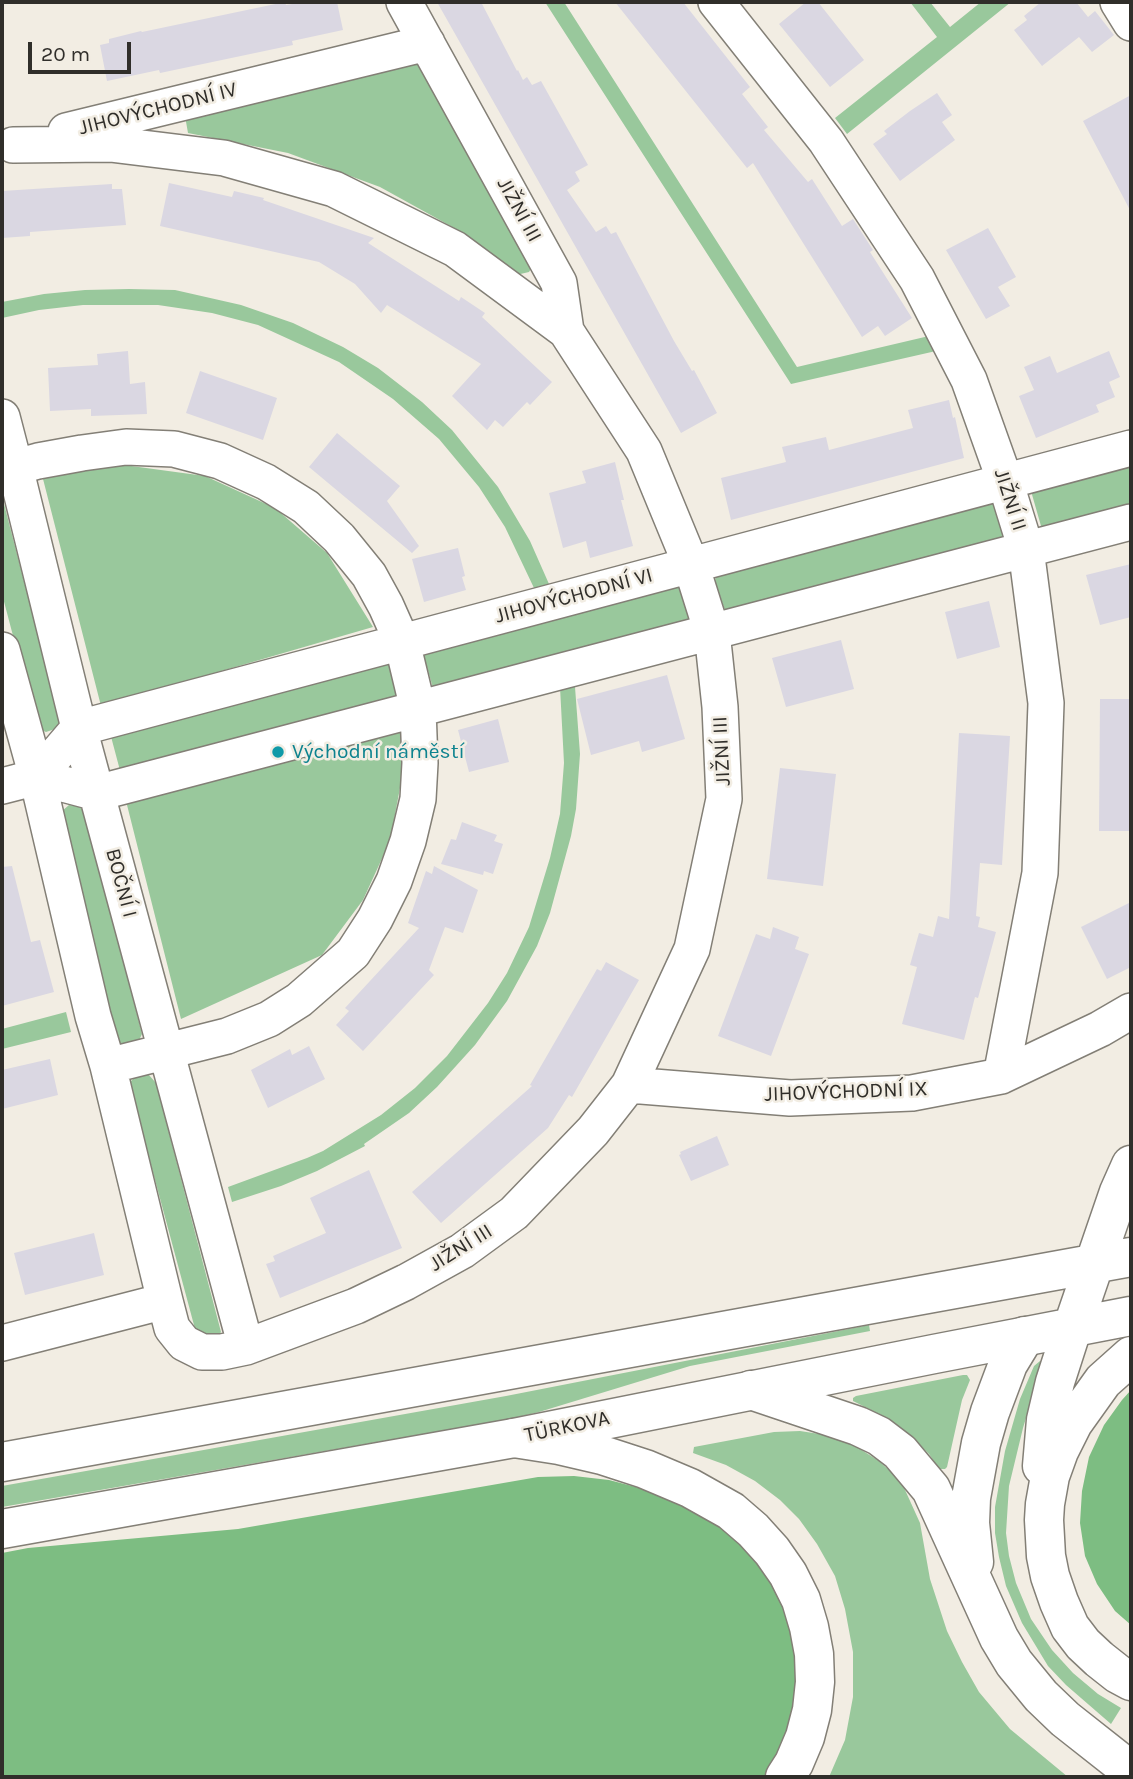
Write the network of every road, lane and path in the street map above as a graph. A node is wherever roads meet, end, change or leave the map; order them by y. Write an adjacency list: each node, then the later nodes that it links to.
1 (404, 2): 5 (street, JIŽNÍ III)
2 (716, 2): 11 (street, JIŽNÍ II)
3 (1118, 2): 4 (street)
4 (1131, 23)
5 (427, 43): 6 (street, JIHOVÝCHODNÍ IV); 7 (street, JIŽNÍ III)
6 (7, 146): 7 (street, JIHOVÝCHODNÍ IV)
7 (566, 331): 14 (street, JIŽNÍ III)
8 (2, 416): 10 (street, BOČNÍ I)
9 (1131, 448): 11 (street, JIHOVÝCHODNÍ VI)
10 (9, 469): 16 (street); 19 (street, BOČNÍ I)
11 (1005, 481): 13 (street, JIŽNÍ II); 14 (street, JIHOVÝCHODNÍ VI)
12 (1131, 522): 13 (street)
13 (1026, 550): 15 (street); 26 (street, JIŽNÍ II)
14 (691, 565): 15 (street, JIŽNÍ III); 16 (street, JIHOVÝCHODNÍ VI)
15 (712, 632): 18 (street); 27 (street, JIŽNÍ III)
16 (402, 642): 18 (street); 19 (street, JIHOVÝCHODNÍ VI)
17 (2, 650): 20 (street)
18 (418, 709): 22 (street); 24 (street)
19 (79, 728): 20 (street); 22 (street, BOČNÍ I)
20 (37, 777): 21 (street); 22 (street); 25 (street)
21 (2, 786)
22 (97, 793): 24 (street, BOČNÍ I)
23 (1131, 1011): 26 (street, JIHOVÝCHODNÍ IX)
24 (167, 1051): 25 (street); 35 (street, BOČNÍ I)
25 (108, 1066): 30 (street)
26 (1001, 1076): 27 (street, JIHOVÝCHODNÍ IX)
27 (629, 1085): 35 (street, JIŽNÍ III)
28 (1131, 1165): 29 (main road)
29 (1113, 1260): 32 (main road); 33 (main road); 39 (main road)
30 (165, 1301): 34 (street); 35 (street, JIŽNÍ III)
31 (1131, 1316): 32 (main road, TÜRKOVA)
32 (1073, 1326): 33 (main road, TÜRKOVA); 40 (main road)
33 (1025, 1336): 37 (main road, TÜRKOVA); 42 (main road)
34 (2, 1343)
35 (246, 1347)
36 (1131, 1356): 40 (main road)
37 (751, 1390): 38 (main road, TÜRKOVA); 42 (main road)
38 (514, 1438): 41 (main road, TÜRKOVA); 45 (main road)
39 (2, 1462)
40 (1044, 1520): 43 (main road)
41 (2, 1529)
42 (984, 1605): 44 (main road)
43 (1131, 1681)
44 (1131, 1771)
45 (785, 1777)

